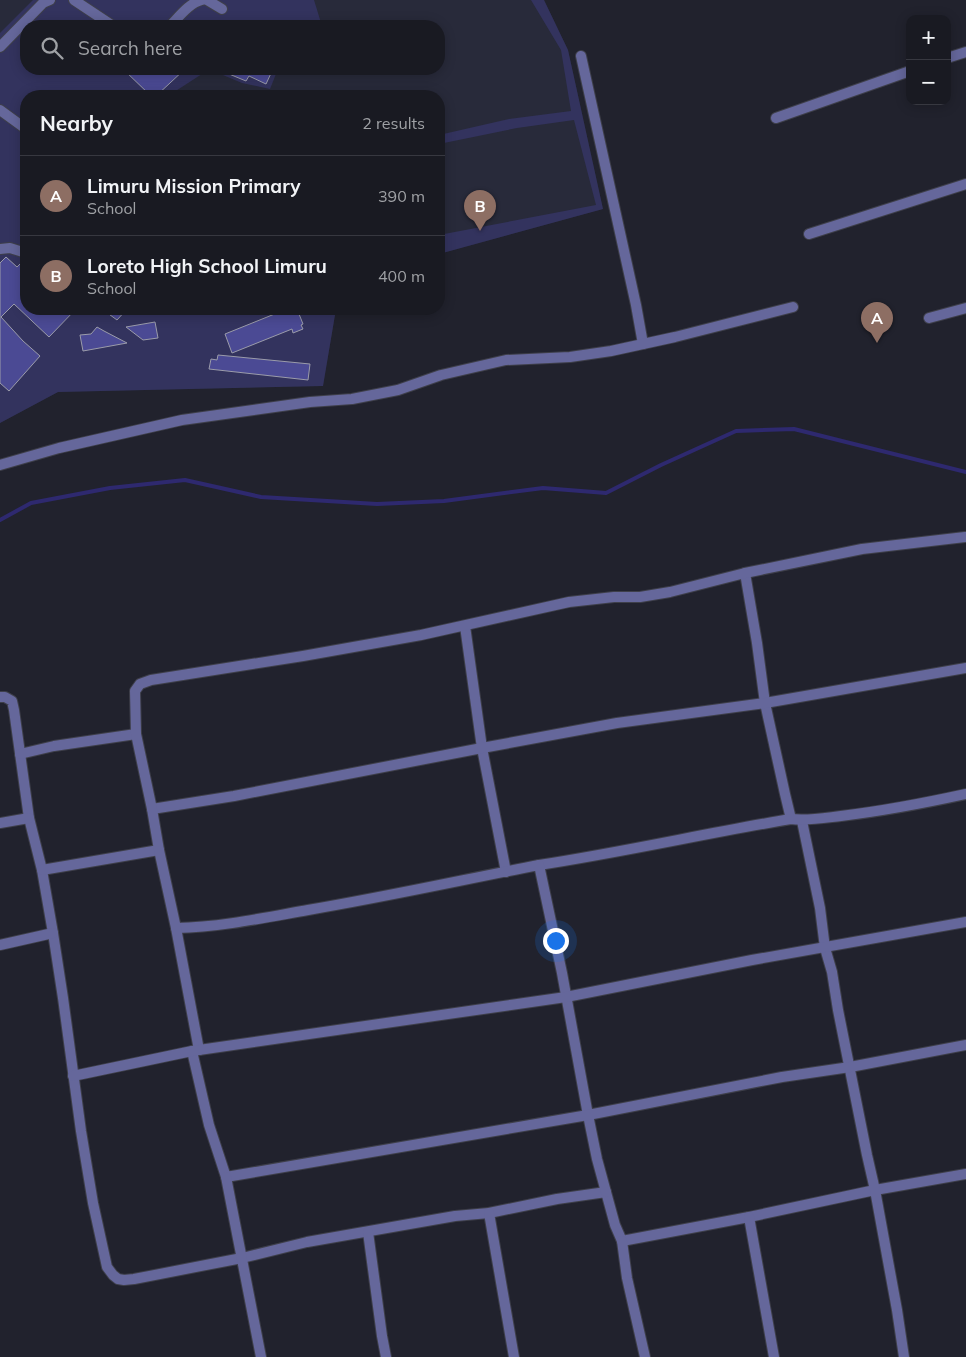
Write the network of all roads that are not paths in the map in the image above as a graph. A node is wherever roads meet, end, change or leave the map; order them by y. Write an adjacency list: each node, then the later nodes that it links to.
1 (50, 0): 6 (street)
2 (74, 0): 7 (street)
3 (202, 0): 8 (street)
4 (207, 0): 5 (street)
5 (222, 9)
6 (27, 20)
7 (104, 20)
8 (176, 20)
9 (20, 27): 10 (street)
10 (0, 47)
11 (966, 52): 13 (street)
12 (581, 56): 25 (street)
13 (951, 57)
14 (906, 72): 16 (street)
15 (0, 110): 17 (street)
16 (776, 118)
17 (20, 125)
18 (966, 184): 19 (street)
19 (809, 234)
20 (0, 249): 21 (street)
21 (20, 251)
22 (793, 307): 25 (street)
23 (966, 308): 24 (street)
24 (929, 318)
25 (643, 344): 26 (street)
26 (0, 465)
27 (965, 538): 28 (street)
28 (745, 573): 29 (street); 32 (street)
29 (464, 626): 33 (street); 34 (street)
30 (966, 668): 32 (street)
31 (0, 697): 35 (street)
32 (765, 704): 34 (street); 39 (street)
33 (136, 734): 35 (street); 37 (street)
34 (482, 748): 37 (street); 44 (street)
35 (20, 754): 38 (street)
36 (966, 794): 39 (street)
37 (152, 809): 41 (street)
38 (29, 818): 40 (street); 43 (street)
39 (797, 820): 42 (street); 49 (street)
40 (0, 823)
41 (159, 850): 43 (street); 46 (street)
42 (539, 865): 44 (street); 50 (street)
43 (42, 870): 47 (street)
44 (506, 872): 46 (street)
45 (966, 922): 49 (street)
46 (176, 928): 52 (street)
47 (53, 933): 48 (street); 54 (street)
48 (0, 945)
49 (825, 948): 50 (street); 53 (street)
50 (566, 996): 52 (street); 55 (street)
51 (966, 1045): 53 (street)
52 (196, 1051): 54 (street); 57 (street)
53 (850, 1067): 55 (street); 58 (street)
54 (73, 1076): 64 (street)
55 (588, 1115): 57 (street); 59 (street)
56 (966, 1174): 58 (street)
57 (226, 1177): 64 (street)
58 (875, 1190): 61 (street); 70 (street)
59 (606, 1192): 60 (street); 63 (street)
60 (489, 1213): 62 (street); 67 (street)
61 (749, 1217): 63 (street); 69 (street)
62 (368, 1232): 64 (street); 66 (street)
63 (622, 1241): 68 (street)
64 (242, 1258): 65 (street)
65 (262, 1357)
66 (386, 1357)
67 (514, 1357)
68 (645, 1357)
69 (774, 1357)
70 (904, 1357)

